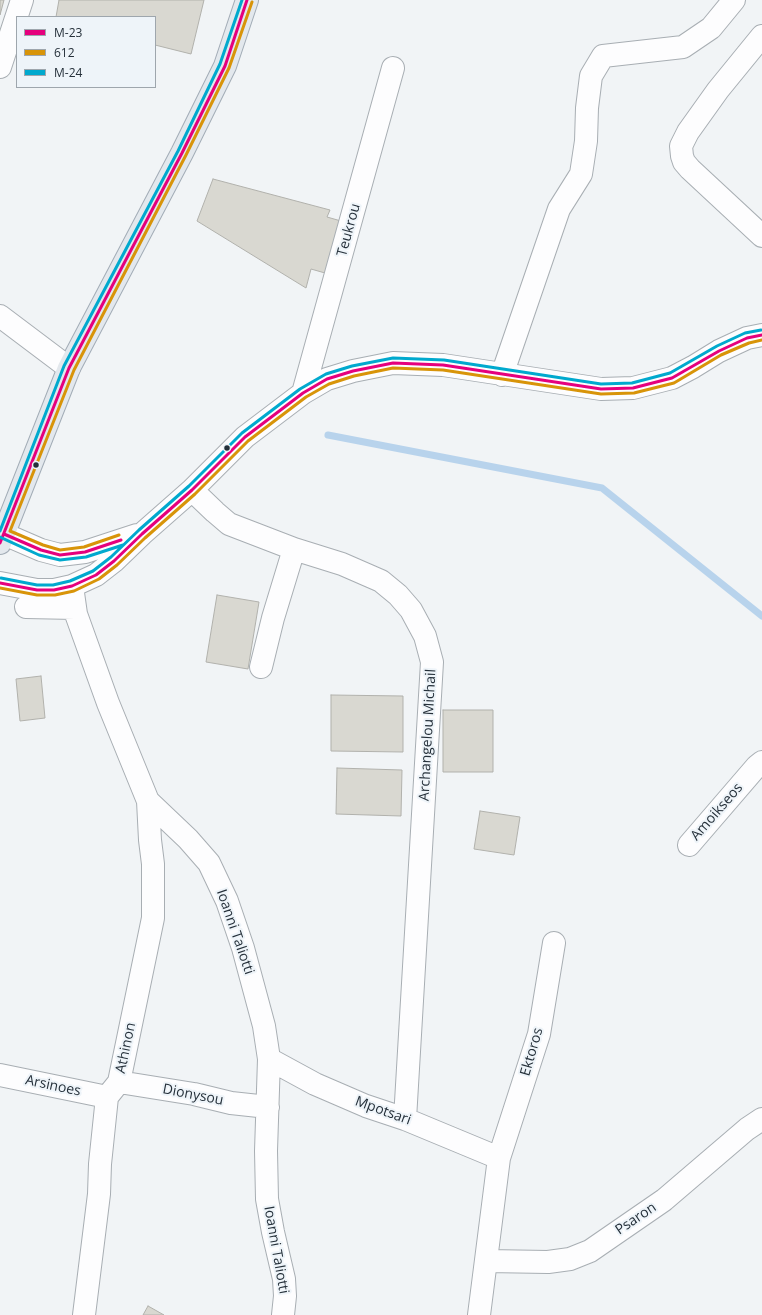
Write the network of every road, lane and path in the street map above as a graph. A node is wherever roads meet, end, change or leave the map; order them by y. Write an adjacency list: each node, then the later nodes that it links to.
1 (22, 0): 4 (street)
2 (247, 0): 12 (main road)
3 (734, 0): 13 (street)
4 (17, 16)
5 (16, 18): 7 (street)
6 (762, 36): 9 (street)
7 (0, 67)
8 (393, 68): 14 (street, Teukrou)
9 (762, 236)
10 (0, 316): 12 (street)
11 (762, 335): 13 (street)
12 (69, 368): 17 (main road)
13 (502, 375): 14 (street)
14 (303, 393): 15 (street)
15 (192, 490): 16 (street); 18 (street, Archangelou Michail)
16 (142, 534): 17 (street); 20 (street)
17 (2, 538)
18 (294, 549): 23 (street); 32 (street, Archangelou Michail)
19 (0, 583): 20 (street)
20 (72, 586): 22 (street, Ioanni Taliotti)
21 (26, 607): 22 (street)
22 (75, 608): 25 (street, Ioanni Taliotti)
23 (261, 667)
24 (762, 762): 26 (street, Amoikseos)
25 (148, 801): 28 (street, Ioanni Taliotti); 30 (street, Athinon)
26 (689, 845)
27 (554, 943): 34 (street, Ektoros)
28 (270, 1059): 31 (street, Ioanni Taliotti); 32 (street, Mpotsari)
29 (0, 1076): 30 (street, Arsinoes)
30 (113, 1090): 31 (street, Dionysou); 36 (street, Athinon)
31 (268, 1107): 37 (street, Ioanni Taliotti)
32 (405, 1119): 34 (street, Mpotsari)
33 (762, 1119): 35 (street, Psaron)
34 (499, 1158): 35 (street, Ektoros)
35 (486, 1261): 38 (street, Ektoros)
36 (84, 1315)
37 (283, 1315)
38 (479, 1315)

